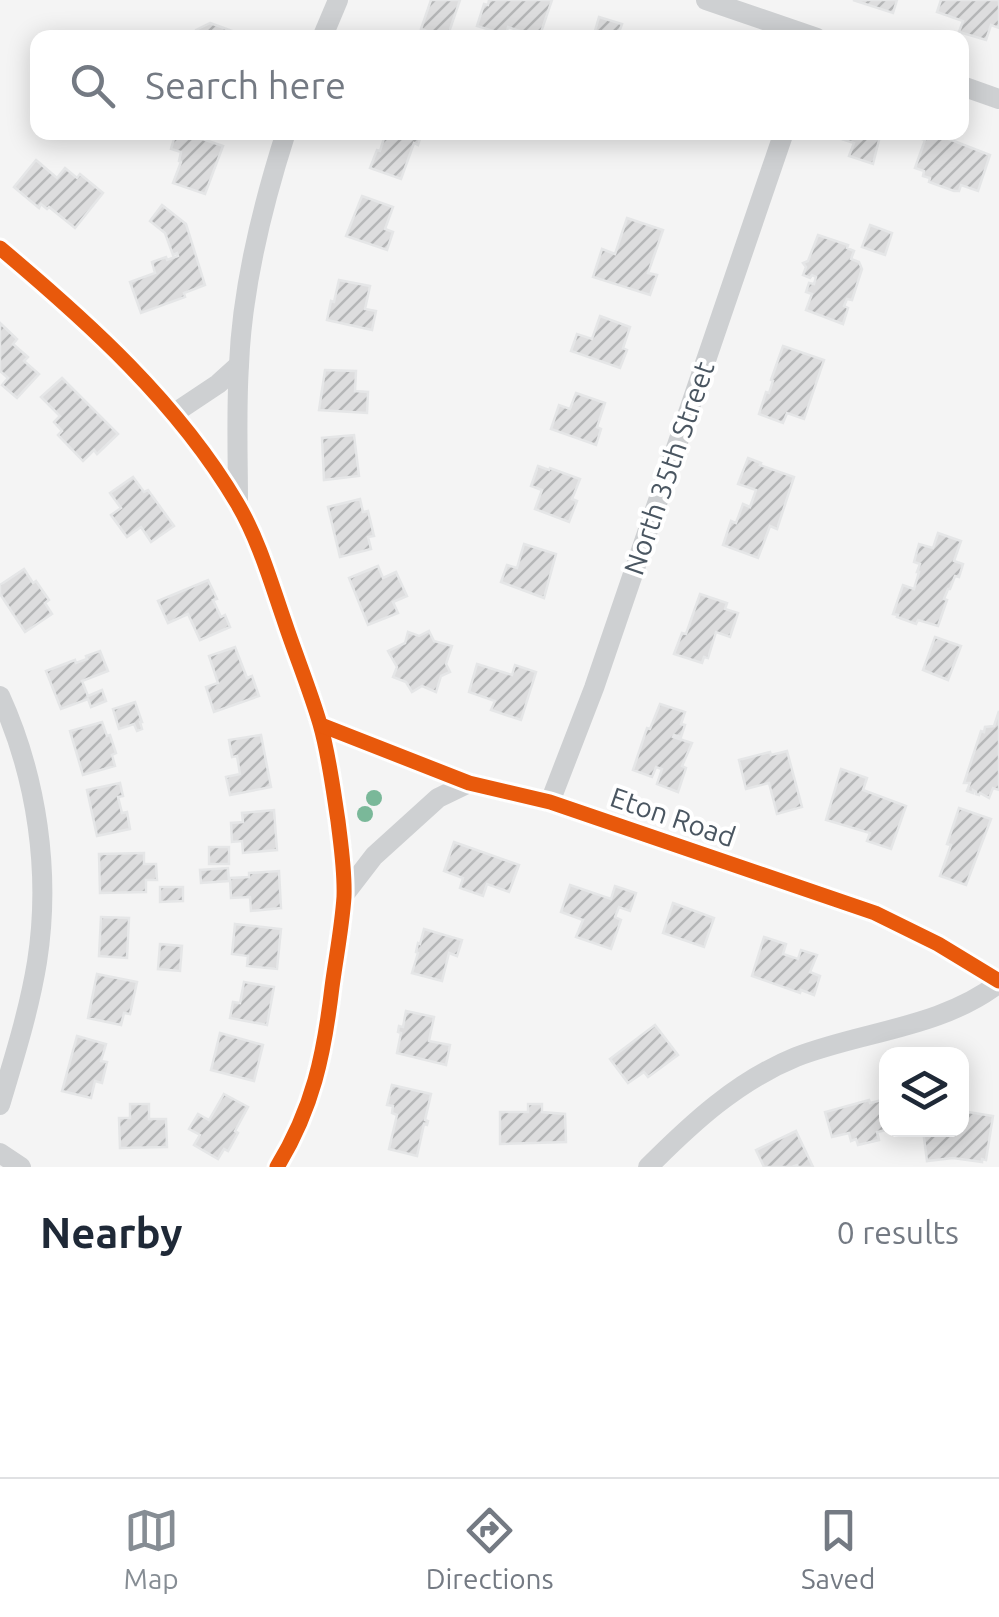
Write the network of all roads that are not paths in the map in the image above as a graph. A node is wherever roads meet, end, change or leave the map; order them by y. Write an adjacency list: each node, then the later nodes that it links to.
1 (338, 0): 3 (street)
2 (706, 0): 4 (street)
3 (325, 30)
4 (794, 30)
5 (969, 88): 6 (street)
6 (999, 99)
7 (284, 140): 10 (street)
8 (781, 140): 16 (street, North 35th Street)
9 (0, 248): 11 (street)
10 (239, 365): 11 (street); 12 (street)
11 (174, 414): 12 (street)
12 (238, 504): 14 (street)
13 (0, 696): 19 (street)
14 (321, 725): 15 (street, Eton Road); 17 (street)
15 (469, 783): 16 (street, Eton Road); 17 (street)
16 (550, 802): 18 (street, Eton Road)
17 (344, 895): 22 (street)
18 (999, 982): 23 (street)
19 (0, 1105)
20 (0, 1153): 21 (street)
21 (21, 1167)
22 (277, 1167)
23 (648, 1167)

